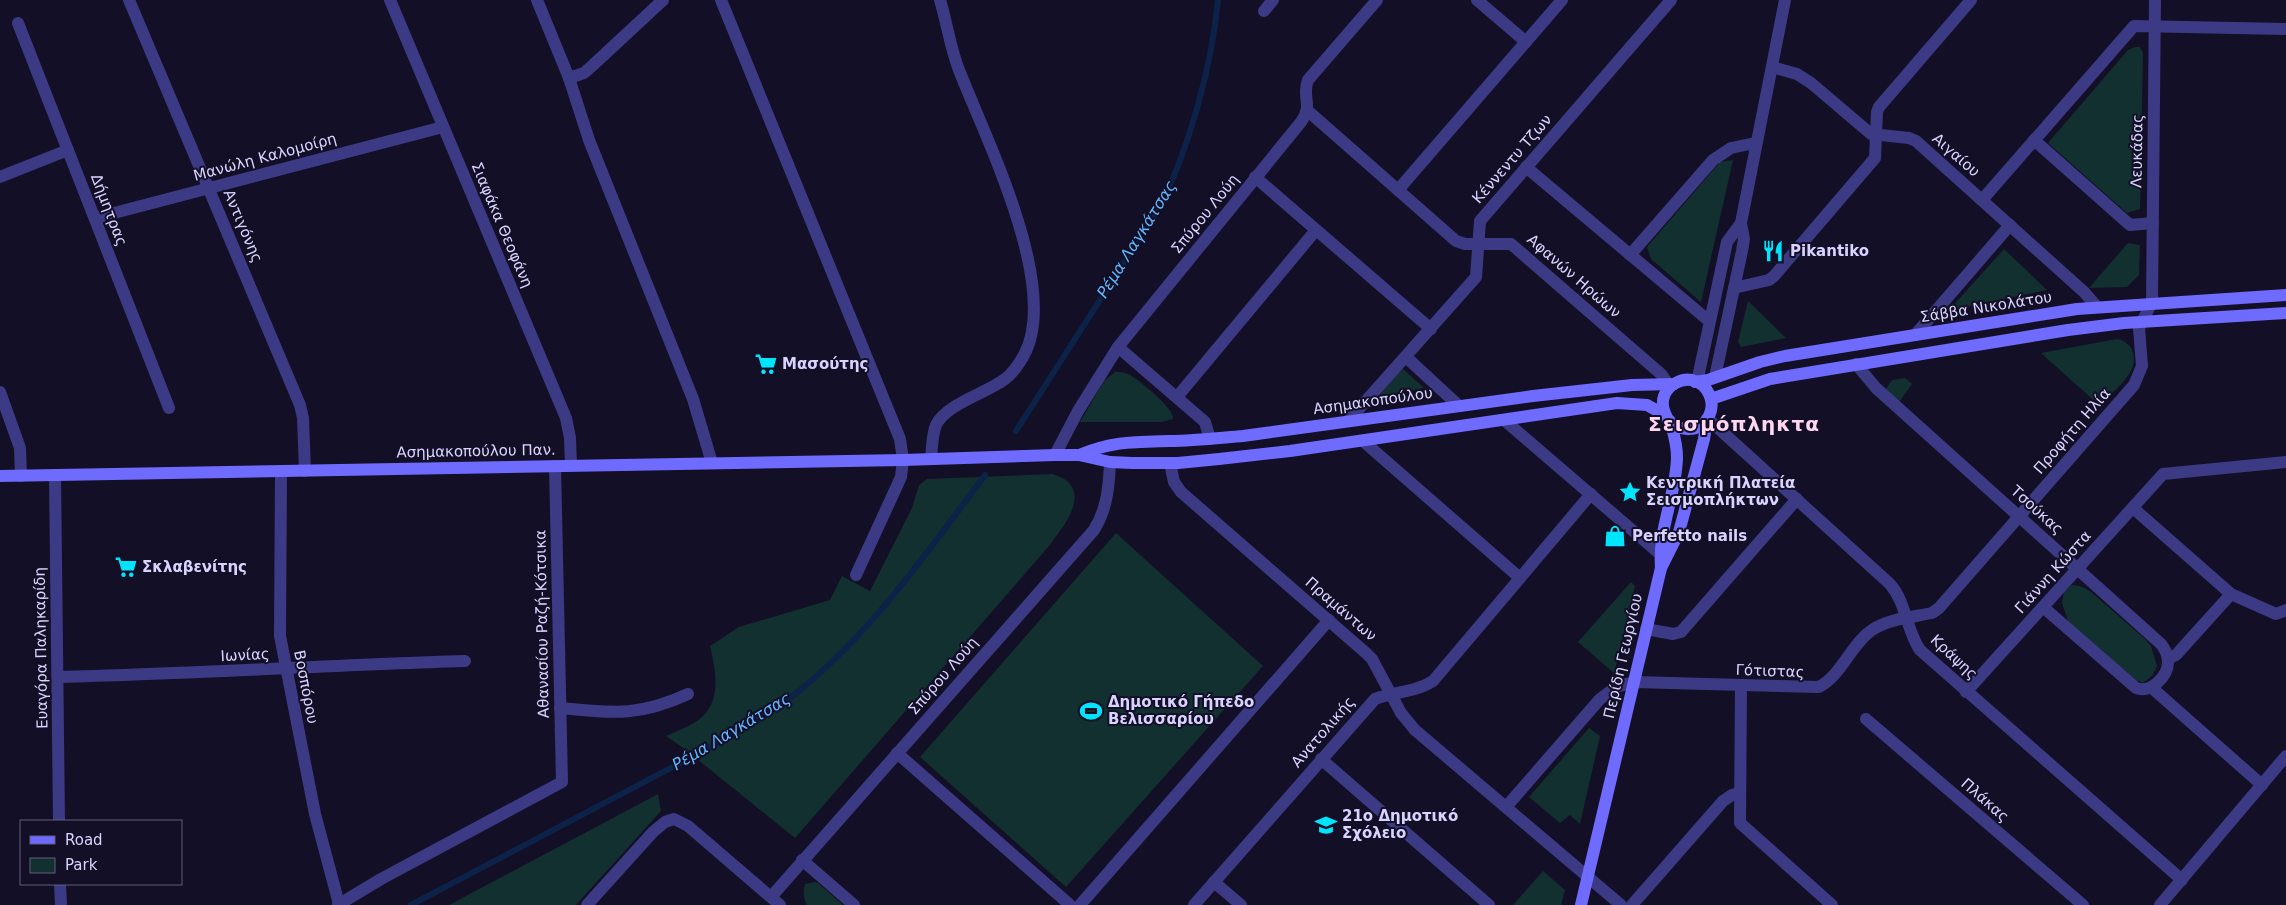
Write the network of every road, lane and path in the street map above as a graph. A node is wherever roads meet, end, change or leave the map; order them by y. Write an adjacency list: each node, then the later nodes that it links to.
1 (129, 0): 31 (street, Αντιγόνης)
2 (390, 0): 23 (street, Σιαφάκα Θεοφάνη)
3 (537, 0): 21 (street)
4 (663, 0): 21 (street)
5 (721, 0): 71 (street)
6 (940, 0): 70 (street)
7 (1274, 0): 15 (street)
8 (1377, 0): 22 (street)
9 (1477, 0): 19 (street)
10 (1562, 0): 19 (street)
11 (1671, 0): 28 (street, Κέννεντυ Τζων)
12 (1785, 0): 20 (street)
13 (1971, 0): 24 (street)
14 (2155, 0): 17 (street, Λευκάδας)
15 (1264, 11)
16 (18, 23): 27 (street, Δήμητρας)
17 (2154, 26): 18 (street); 25 (street); 36 (street, Λευκάδας)
18 (2286, 29)
19 (1526, 42): 32 (street)
20 (1772, 67): 24 (street, Αιγαίου); 26 (street)
21 (570, 78): 74 (street)
22 (1308, 111): 30 (street, Σπύρου Λούη); 32 (street, Αφανών Ηρώων)
23 (443, 127): 31 (street, Μανώλη Καλομοίρη); 77 (street, Σιαφάκα Θεοφάνη)
24 (1875, 134): 33 (street, Αιγαίου); 41 (street)
25 (2034, 140): 33 (street); 36 (street)
26 (1755, 143): 35 (street); 40 (street)
27 (68, 150): 29 (street); 34 (street, Δήμητρας)
28 (1526, 167): 39 (street, Κέννεντυ Τζων); 40 (street)
29 (0, 176)
30 (1255, 178): 38 (street); 50 (street, Σπύρου Λούη)
31 (210, 188): 34 (street, Μανώλη Καλομοίρη); 79 (street, Αντιγόνης)
32 (1398, 190): 39 (street, Αφανών Ηρώων)
33 (1982, 200): 37 (street, Αιγαίου)
34 (94, 218): 60 (street, Δήμητρας)
35 (1741, 223): 41 (street); 46 (street)
36 (2153, 223): 43 (street, Λευκάδας)
37 (2010, 225): 44 (street, Αιγαίου); 49 (street)
38 (1316, 230): 48 (street); 57 (street)
39 (1478, 244): 48 (street, Κέννεντυ Τζων); 55 (street, Αφανών Ηρώων)
40 (1630, 254): 46 (street)
41 (1734, 288): 53 (street)
42 (2286, 294): 43 (street, Σάββα Νικολάτου)
43 (2152, 302): 44 (street, Σάββα Νικολάτου); 47 (street, Προφήτη Ηλία)
44 (2097, 307): 49 (street, Σάββα Νικολάτου)
45 (2286, 313): 47 (street)
46 (1709, 321): 54 (street)
47 (2141, 322): 52 (street); 86 (street, Προφήτη Ηλία)
48 (1431, 329): 51 (street, Κέννεντυ Τζων)
49 (1916, 335): 53 (street, Σάββα Νικολάτου)
50 (1118, 347): 57 (street); 67 (street, Σπύρου Λούη)
51 (1406, 357): 59 (street); 63 (street, Κέννεντυ Τζων)
52 (1856, 364): 58 (street); 86 (street, Τσούκας)
53 (1715, 377): 54 (street, Σάββα Νικολάτου)
54 (1696, 382): 55 (street); 58 (street)
55 (1671, 384): 59 (street, Ασημακοπούλου); 61 (street)
56 (0, 392): 82 (street)
57 (1177, 398): 65 (street)
58 (1711, 399): 62 (street, Περίδη Γεωργίου)
59 (1459, 406): 63 (street, Ασημακοπούλου)
60 (169, 408)
61 (1666, 417): 62 (street, Ασημακοπούλου); 64 (street, Ασημακοπούλου); 87 (street)
62 (1708, 419): 84 (street, Κράψης); 88 (street, Περίδη Γεωργίου)
63 (1349, 420): 65 (street, Ασημακοπούλου)
64 (1504, 420): 66 (street, Ασημακοπούλου); 83 (street)
65 (1210, 439): 68 (street, Ασημακοπούλου)
66 (1363, 440): 75 (street, Ασημακοπούλου); 91 (street)
67 (1055, 455): 68 (street, Ασημακοπούλου); 69 (street, Ασημακοπούλου)
68 (1079, 455): 72 (street, Ασημακοπούλου)
69 (953, 458): 70 (street, Ασημακοπούλου Παν.)
70 (931, 459): 71 (street, Ασημακοπούλου Παν.)
71 (904, 460): 74 (street, Ασημακοπούλου Παν.); 90 (street)
72 (1110, 462): 75 (street, Ασημακοπούλου); 110 (street, Σπύρου Λούη)
73 (2286, 462): 85 (street, Γιάννη Κώστα)
74 (712, 463): 77 (street, Ασημακοπούλου Παν.)
75 (1170, 463): 96 (street, Πραμάντων)
76 (555, 466): 77 (street, Ασημακοπούλου Παν.); 79 (street, Ασημακοπούλου Παν.); 108 (street, Αθανασίου Ραζή-Κότσικα)
77 (571, 466)
78 (281, 471): 79 (street, Ασημακοπούλου Παν.); 80 (street, Ασημακοπούλου Παν.); 100 (street, Βοσπόρου)
79 (305, 471)
80 (55, 475): 82 (street, Ασημακοπούλου Παν.); 101 (street, Ευαγόρα Παληκαρίδη)
81 (0, 476): 82 (street, Ασημακοπούλου Παν.)
82 (21, 476)
83 (1591, 494): 87 (street); 91 (street, Ανατολικής)
84 (1797, 499): 95 (street, Κράψης); 97 (street)
85 (2133, 508): 89 (street, Γιάννη Κώστα); 92 (street)
86 (2019, 517): 89 (street, Τσούκας); 95 (street, Προφήτη Ηλία)
87 (1660, 554): 88 (street)
88 (1660, 568): 97 (street, Περίδη Γεωργίου)
89 (2078, 569): 93 (street, Γιάννη Κώστα); 98 (street, Τσούκας)
90 (856, 575)
91 (1520, 578): 107 (street, Ανατολικής)
92 (2231, 594): 94 (street); 98 (street)
93 (2043, 607): 104 (street); 105 (street, Γιάννη Κώστα)
94 (2286, 610)
95 (1908, 618): 103 (street, Γότιστας); 105 (street, Κράψης)
96 (1329, 620): 107 (street, Πραμάντων); 129 (street)
97 (1646, 629): 102 (street, Περίδη Γεωργίου)
98 (2168, 659): 104 (street)
99 (464, 661): 100 (street, Ιωνίας)
100 (286, 669): 101 (street, Ιωνίας); 123 (street, Βοσπόρου)
101 (58, 677): 116 (street, Ευαγόρα Παληκαρίδη)
102 (1634, 682): 103 (street, Γότιστας); 115 (street); 118 (street, Περίδη Γεωργίου)
103 (1741, 686): 114 (street)
104 (2152, 688): 113 (street)
105 (1966, 692): 119 (street, Κράψης)
106 (688, 694): 108 (street)
107 (1389, 694): 112 (street, Ανατολικής); 115 (street, Πραμάντων)
108 (560, 708): 123 (street, Αθανασίου Ραζή-Κότσικα)
109 (1866, 720): 137 (street, Πλάκας)
110 (897, 754): 117 (street, Σπύρου Λούη); 128 (street)
111 (2286, 756): 113 (street)
112 (1321, 759): 120 (street, Ανατολικής); 132 (street)
113 (2262, 785): 119 (street)
114 (1739, 794): 135 (street); 136 (street)
115 (1506, 807): 118 (street, Πραμάντων)
116 (60, 820)
117 (802, 860): 122 (street, Σπύρου Λούη); 127 (street)
118 (1588, 878): 133 (street, Περίδη Γεωργίου); 134 (street, Πραμάντων)
119 (2182, 880): 124 (street)
120 (1214, 882): 130 (street, Ανατολικής); 131 (street)
121 (60, 885): 125 (street)
122 (776, 901): 126 (street)
123 (338, 904)
124 (2161, 904)
125 (61, 905)
126 (587, 905)
127 (854, 905)
128 (1070, 905)
129 (1080, 905)
130 (1194, 905)
131 (1241, 905)
132 (1489, 905)
133 (1581, 905)
134 (1621, 905)
135 (1632, 905)
136 (1832, 905)
137 (2083, 905)

